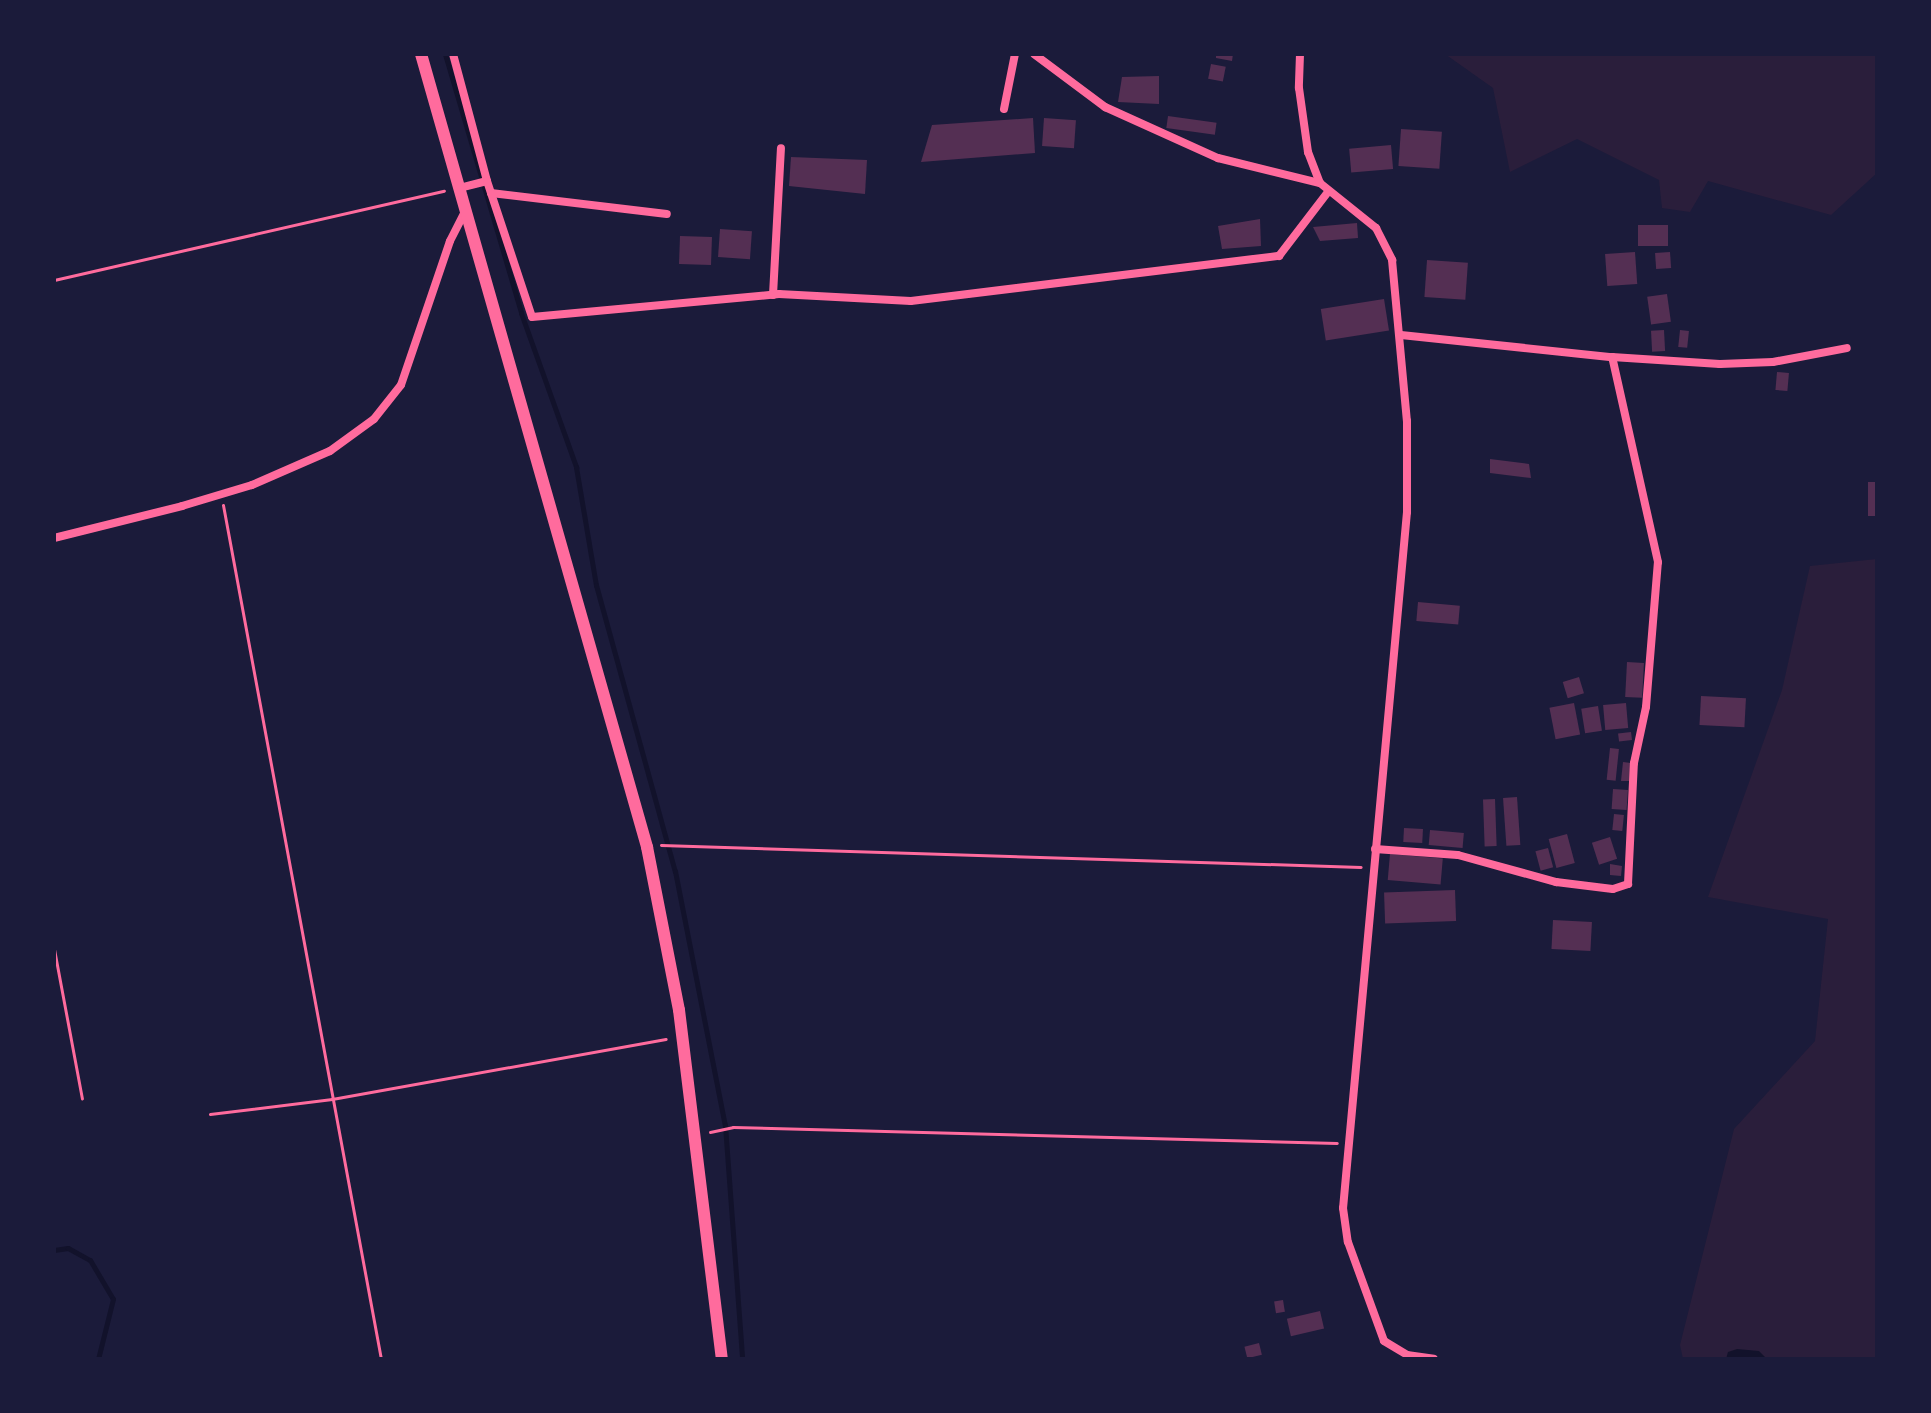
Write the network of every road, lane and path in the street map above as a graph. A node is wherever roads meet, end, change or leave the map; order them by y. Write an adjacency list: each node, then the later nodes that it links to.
1 (421, 54): 10 (street)
2 (453, 54): 8 (street)
3 (1015, 54): 6 (street)
4 (1034, 54): 9 (street)
5 (1300, 54): 9 (street)
6 (1004, 109)
7 (781, 148): 16 (street)
8 (485, 182): 10 (street); 12 (street)
9 (1320, 183): 11 (street)
10 (458, 188): 13 (street); 15 (path)
11 (1328, 192): 16 (street); 17 (street)
12 (491, 193): 14 (street); 16 (street)
13 (465, 212): 20 (street); 26 (street)
14 (667, 214)
15 (54, 280)
16 (774, 287)
17 (1401, 335): 19 (street); 23 (street)
18 (1847, 348): 19 (street)
19 (1612, 357): 23 (street)
20 (221, 495): 21 (street); 28 (path)
21 (54, 538)
22 (663, 845): 24 (path)
23 (1375, 849): 24 (street)
24 (1372, 867): 31 (street)
25 (54, 949): 27 (path)
26 (682, 1037): 28 (path); 33 (street)
27 (82, 1098)
28 (332, 1099): 29 (path); 32 (path)
29 (210, 1114)
30 (715, 1131): 31 (path)
31 (1346, 1143): 34 (street)
32 (381, 1359)
33 (722, 1359)
34 (1434, 1359)

